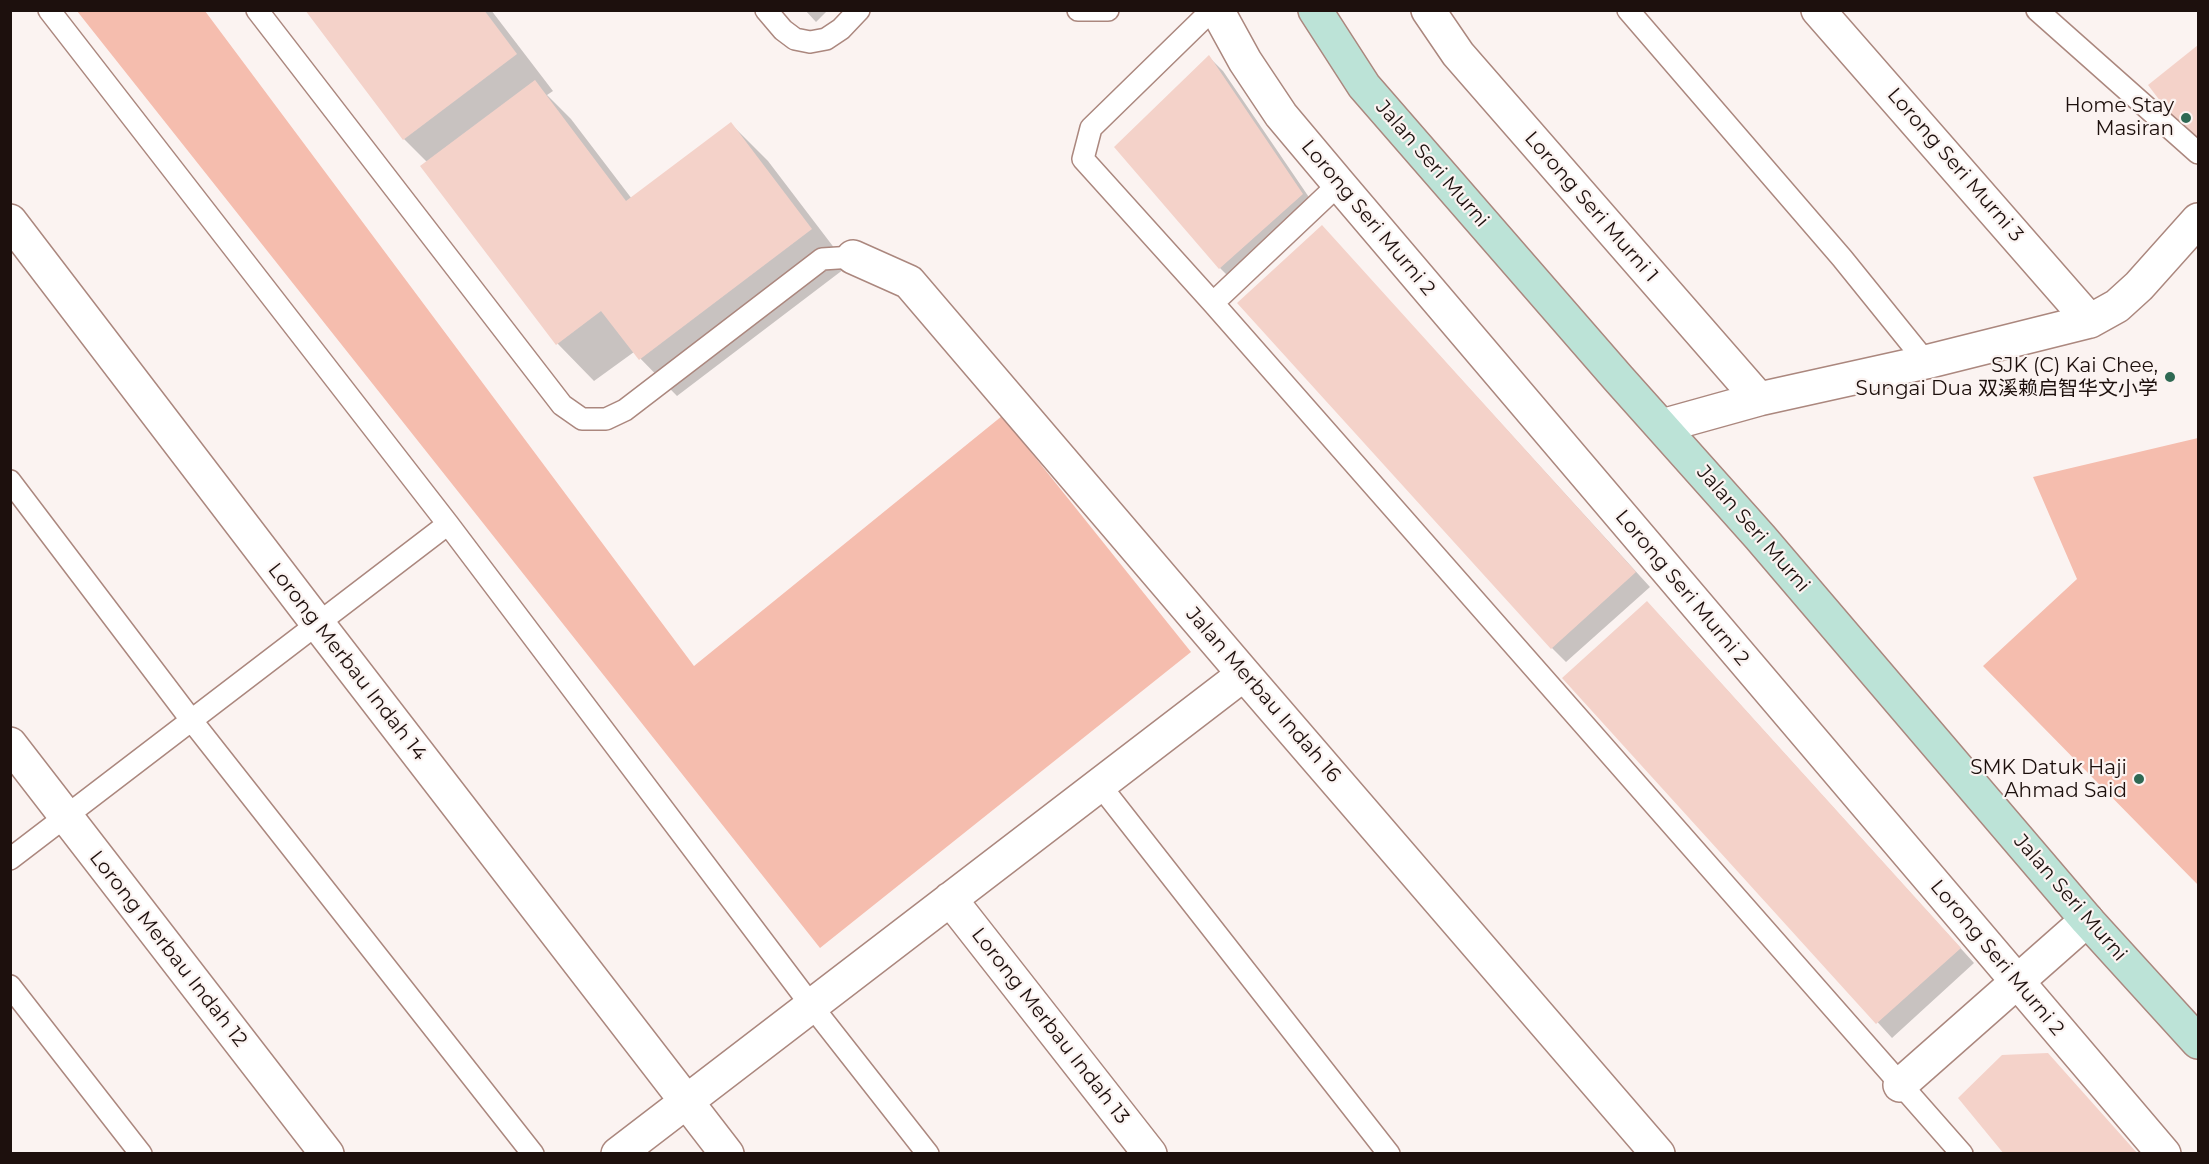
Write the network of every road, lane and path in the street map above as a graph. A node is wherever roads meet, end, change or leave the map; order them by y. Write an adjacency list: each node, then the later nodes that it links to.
1 (49, 10): 25 (lane)
2 (258, 10): 18 (lane)
3 (766, 10): 4 (lane)
4 (859, 10)
5 (1078, 10): 6 (lane)
6 (1108, 10)
7 (1212, 10): 19 (lane)
8 (1217, 10): 15 (street, Lorong Seri Murni 2)
9 (1315, 10): 23 (street, Jalan Seri Murni)
10 (1428, 10): 22 (street, Lorong Seri Murni 1)
11 (1628, 10): 21 (lane)
12 (1818, 10): 20 (street, Lorong Seri Murni 3)
13 (2037, 10): 14 (lane)
14 (2199, 153)
15 (1339, 184): 19 (lane); 35 (street, Lorong Seri Murni 2)
16 (2199, 220): 20 (street)
17 (10, 221): 26 (street, Lorong Merbau Indah 14)
18 (852, 257): 27 (street, Jalan Merbau Indah 16)
19 (1213, 303): 39 (lane)
20 (2090, 321): 21 (street)
21 (1926, 362): 22 (street)
22 (1759, 399): 23 (street)
23 (1662, 426): 34 (street, Jalan Seri Murni)
24 (10, 481): 28 (lane)
25 (448, 524): 26 (lane); 37 (lane)
26 (318, 624): 28 (lane); 40 (street, Lorong Merbau Indah 14)
27 (1244, 674): 30 (street); 41 (street, Jalan Merbau Indah 16)
28 (192, 721): 31 (lane); 44 (lane)
29 (10, 744): 31 (street, Lorong Merbau Indah 12)
30 (1099, 784): 33 (street); 49 (lane)
31 (65, 817): 32 (lane); 43 (street, Lorong Merbau Indah 12)
32 (10, 859)
33 (950, 899): 37 (street); 48 (street, Lorong Merbau Indah 13)
34 (2087, 920): 35 (street); 38 (street, Jalan Seri Murni)
35 (2018, 981): 39 (street); 51 (street, Lorong Seri Murni 2)
36 (10, 986): 42 (lane)
37 (811, 1005): 40 (street); 47 (lane)
38 (2199, 1042)
39 (1900, 1085): 50 (lane)
40 (686, 1101): 45 (street); 46 (street, Lorong Merbau Indah 14)
41 (1652, 1152)
42 (141, 1154)
43 (327, 1154)
44 (533, 1154)
45 (618, 1154)
46 (727, 1154)
47 (928, 1154)
48 (1150, 1154)
49 (1389, 1154)
50 (1962, 1154)
51 (2164, 1154)

